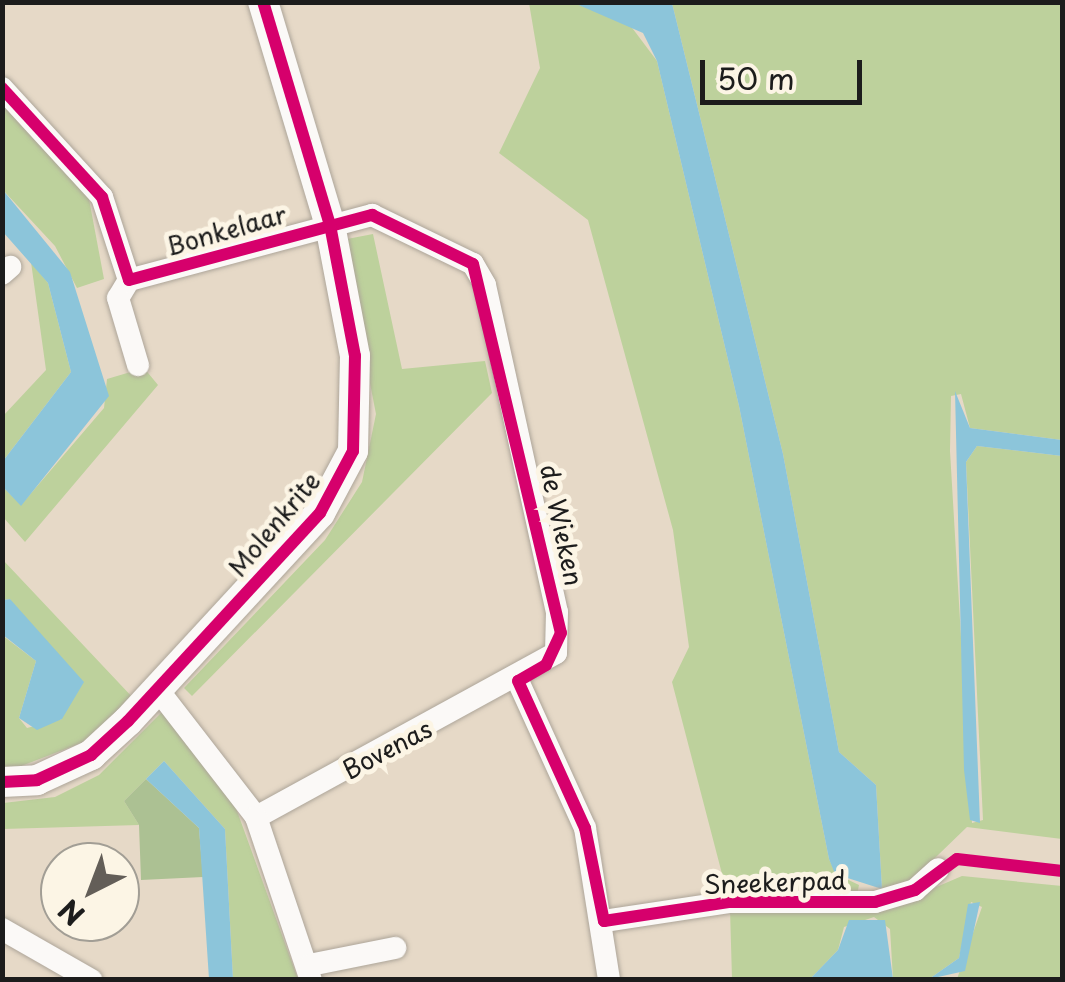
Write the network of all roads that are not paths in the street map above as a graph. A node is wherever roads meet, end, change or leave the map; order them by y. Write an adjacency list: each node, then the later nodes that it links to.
1 (263, 2): 3 (street, Molenkrite)
2 (2, 88): 4 (street)
3 (330, 225): 4 (street, Bonkelaar); 6 (street, de Wieken); 7 (street, Molenkrite)
4 (129, 280): 5 (street)
5 (138, 365)
6 (518, 681): 9 (street, Bovenas); 11 (street)
7 (158, 690): 8 (street, Molenkrite); 9 (street)
8 (2, 782)
9 (256, 818): 14 (street)
10 (938, 868): 11 (street, Sneekerpad)
11 (604, 921): 16 (street)
12 (2, 929): 15 (street)
13 (395, 948): 14 (street)
14 (310, 972)
15 (90, 980)
16 (609, 980)

